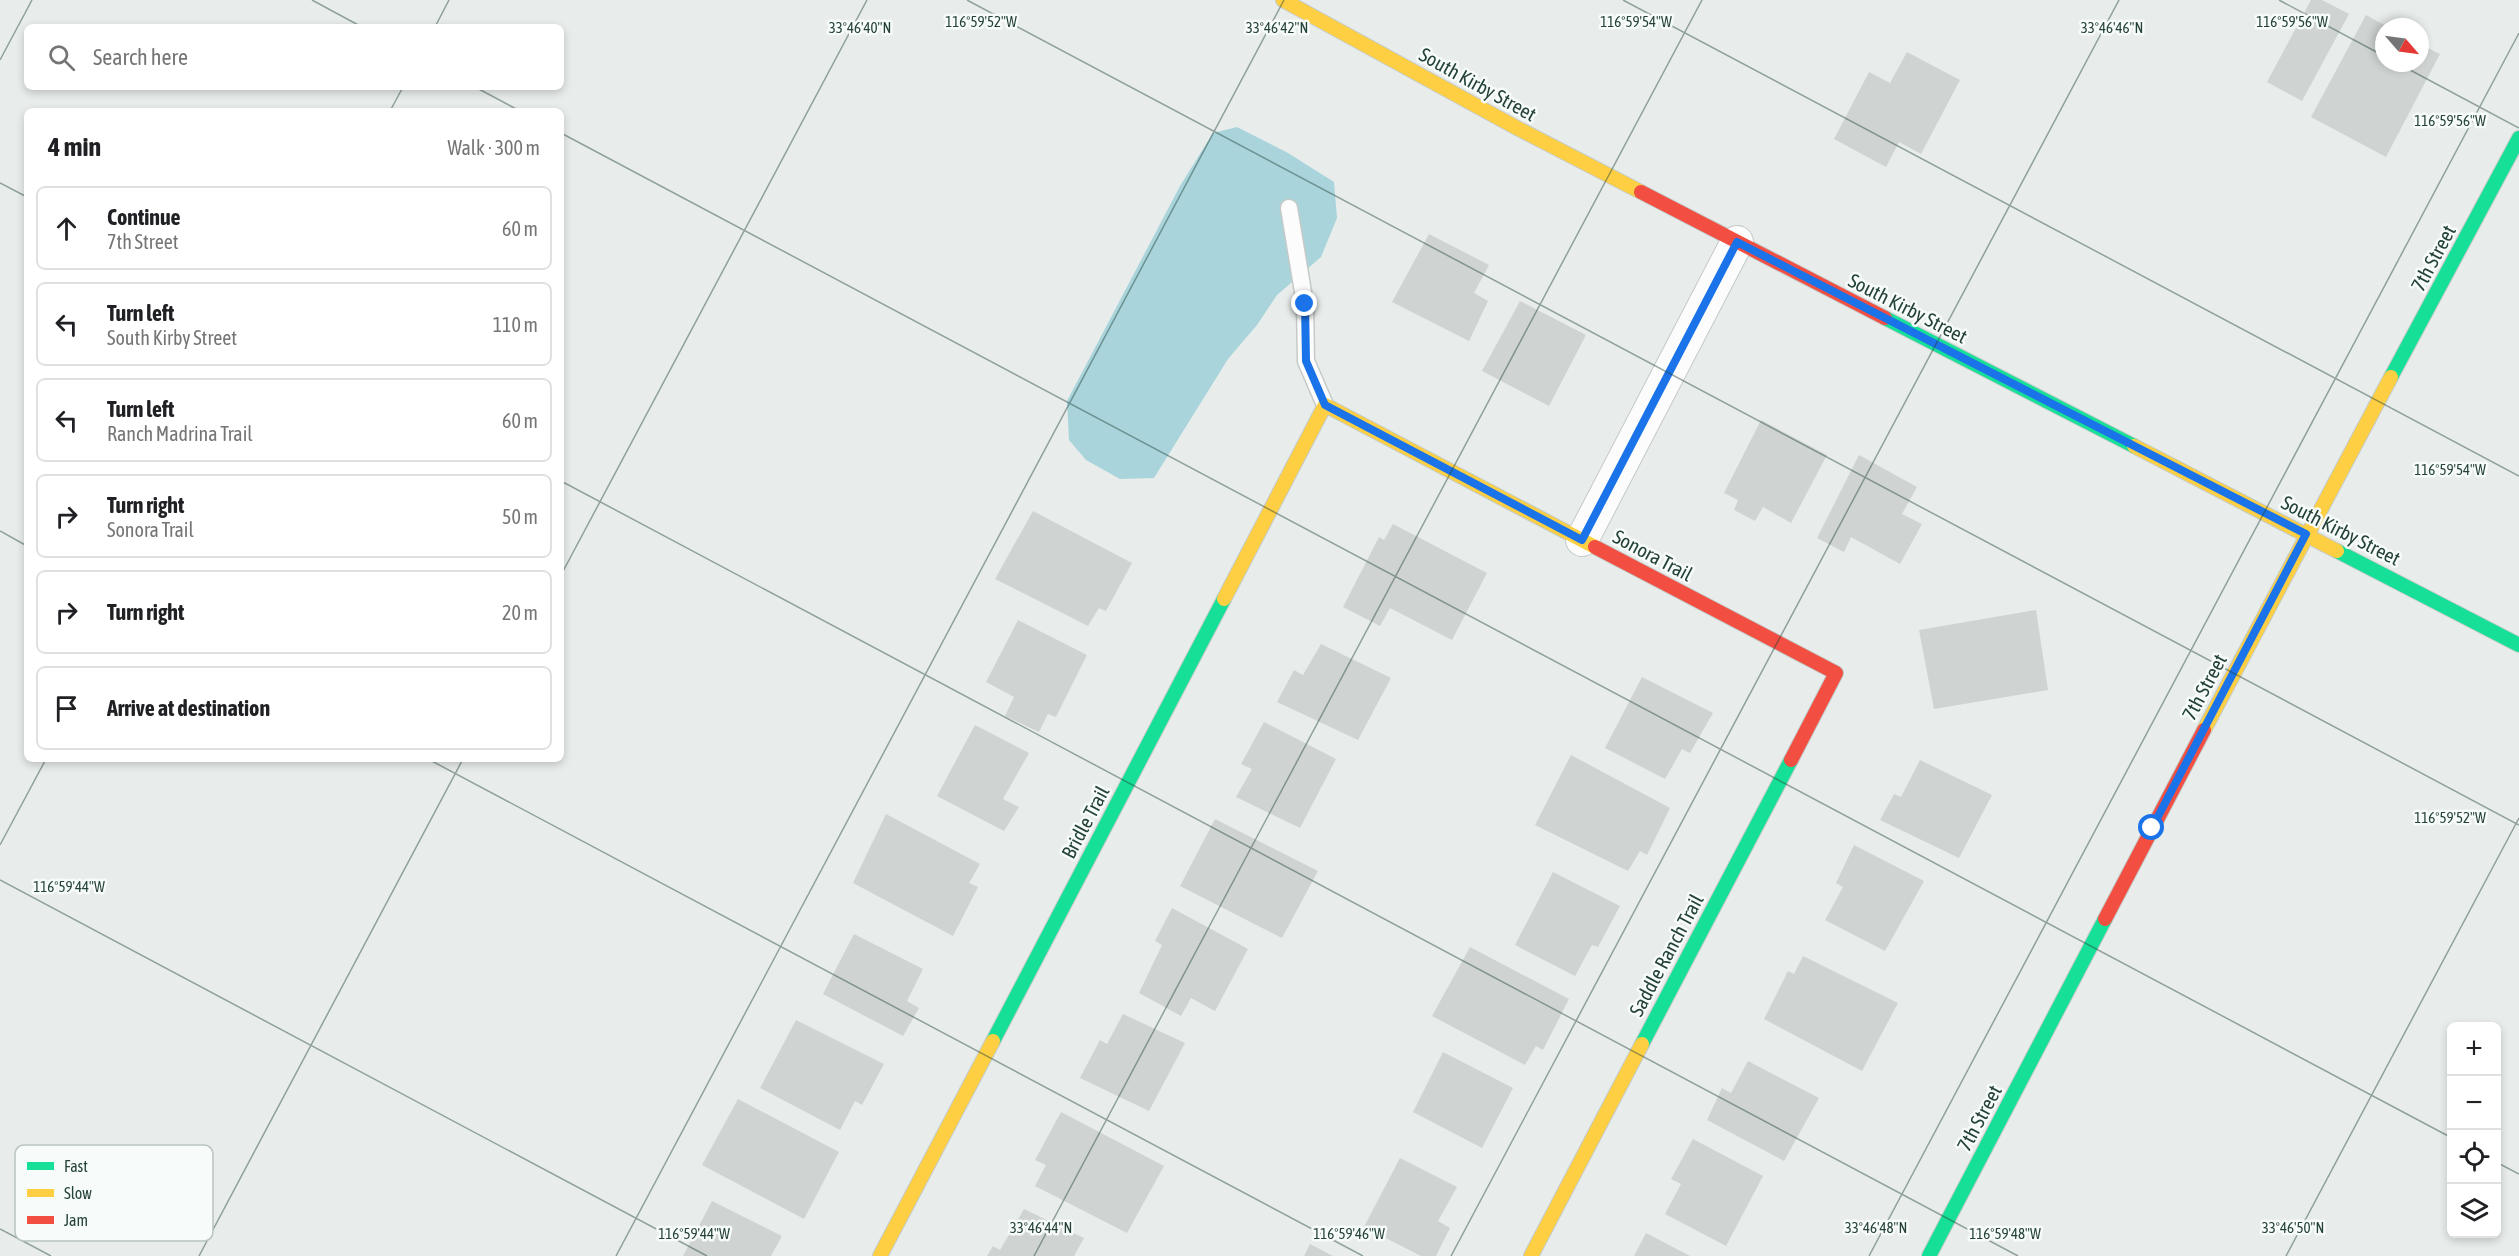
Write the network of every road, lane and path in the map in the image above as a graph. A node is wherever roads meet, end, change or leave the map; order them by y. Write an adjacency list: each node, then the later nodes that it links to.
1 (1283, 0): 4 (street, South Kirby Street)
2 (2519, 138): 6 (street, 7th Street)
3 (1289, 208): 5 (lane)
4 (1737, 242): 6 (street, South Kirby Street); 7 (street)
5 (1325, 405): 7 (street, Sonora Trail); 10 (street, Bridle Trail)
6 (2306, 534): 8 (street, South Kirby Street); 12 (street, 7th Street)
7 (1582, 540): 9 (street, Sonora Trail)
8 (2519, 645)
9 (1836, 673): 11 (street, Saddle Ranch Trail)
10 (880, 1256)
11 (1531, 1256)
12 (1929, 1256)

